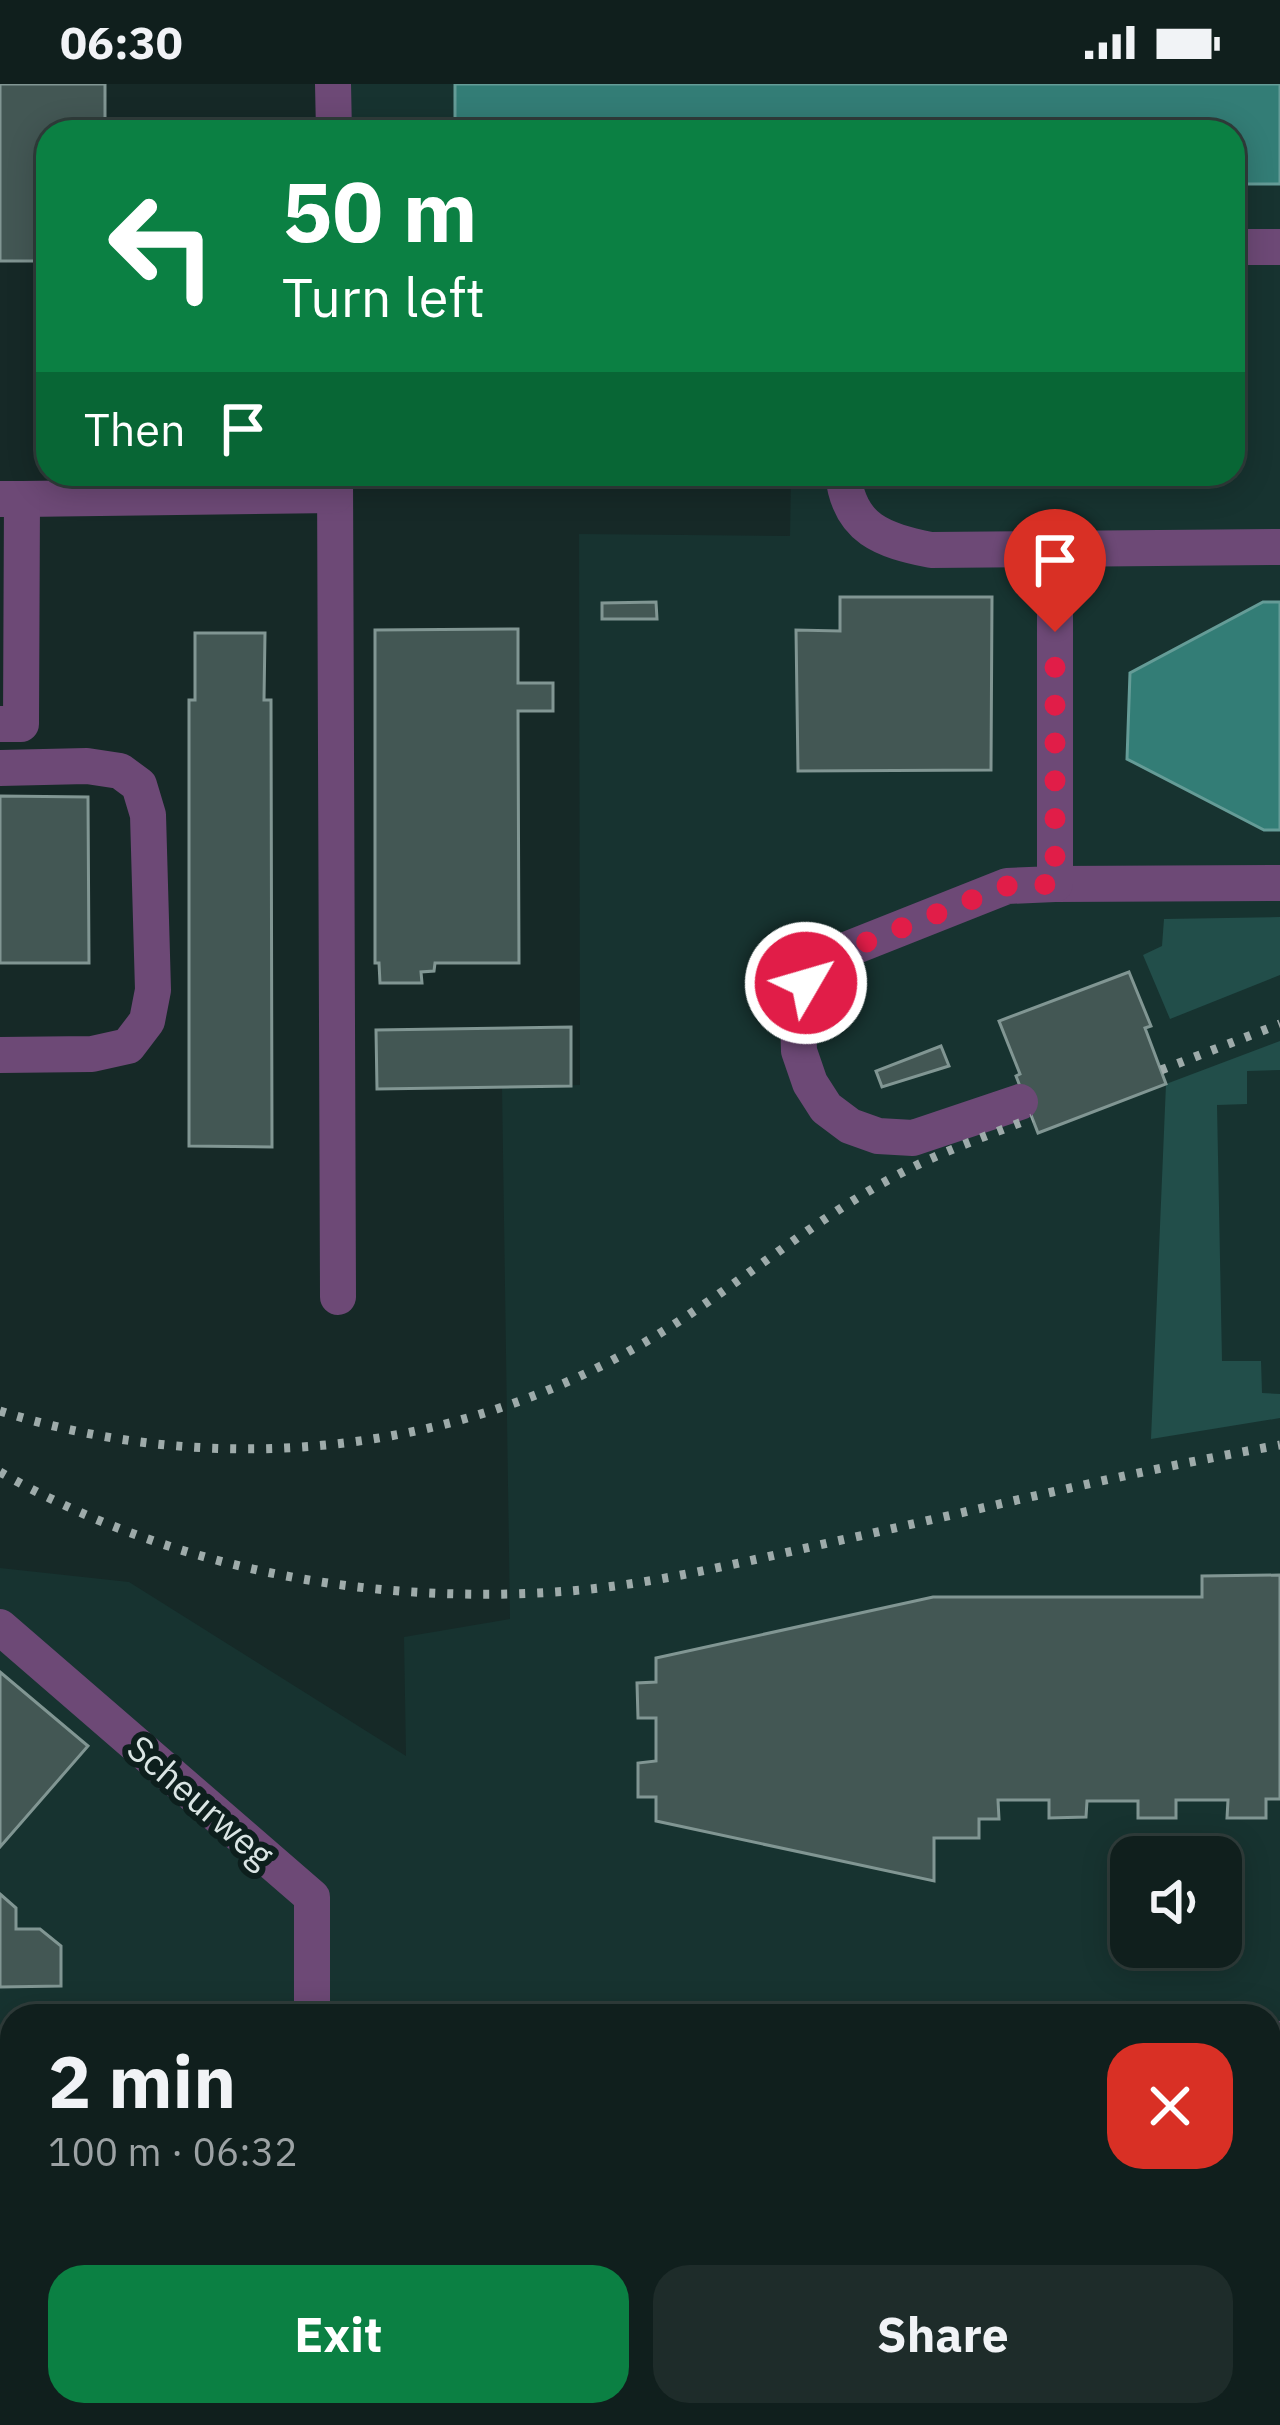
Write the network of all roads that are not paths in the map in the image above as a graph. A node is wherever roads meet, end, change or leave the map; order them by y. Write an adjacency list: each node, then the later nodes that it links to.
1 (333, 84): 2 (street)
2 (334, 120)
3 (1245, 247): 4 (street)
4 (1280, 247)
5 (313, 486): 8 (street)
6 (335, 486): 17 (street)
7 (844, 486): 10 (street)
8 (11, 500): 11 (street)
9 (1280, 547): 10 (street)
10 (1055, 548): 14 (street)
11 (0, 724)
12 (0, 768): 15 (street)
13 (1280, 883): 14 (street)
14 (1055, 884): 16 (street)
15 (0, 1055)
16 (1020, 1102)
17 (338, 1297)
18 (0, 1628): 19 (street, Scheurweg)
19 (312, 2004)

